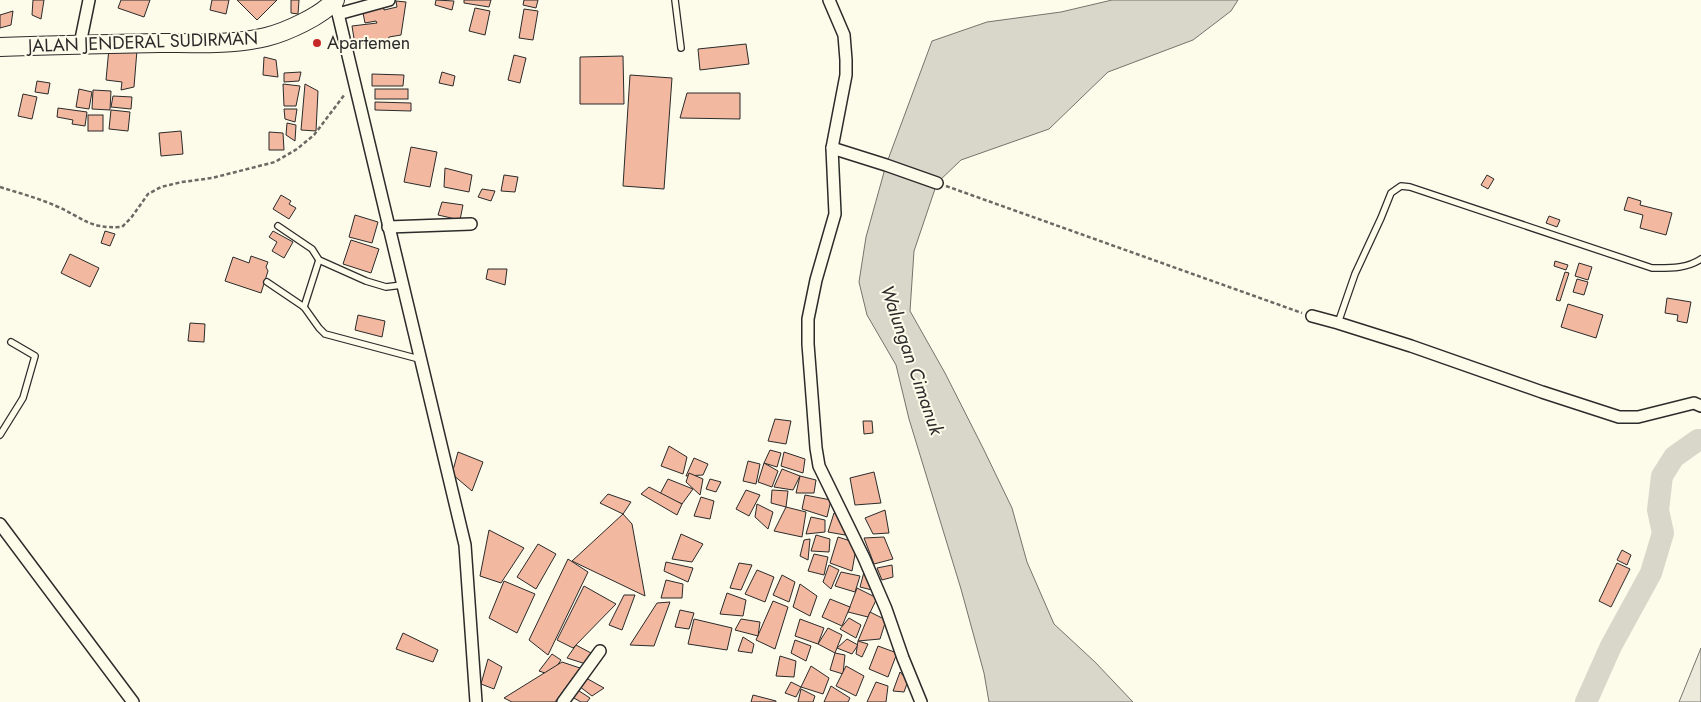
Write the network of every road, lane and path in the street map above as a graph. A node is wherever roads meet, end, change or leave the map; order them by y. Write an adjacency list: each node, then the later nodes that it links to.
1 (89, 0): 6 (street)
2 (389, 0): 5 (street)
3 (675, 0): 8 (lane)
4 (829, 0): 10 (street)
5 (336, 5): 6 (main road, JALAN JENDERAL SUDIRMAN); 9 (street)
6 (80, 44): 7 (main road, JALAN JENDERAL SUDIRMAN)
7 (0, 47)
8 (681, 48)
9 (354, 84): 12 (path); 15 (street)
10 (832, 148): 11 (street); 32 (street)
11 (936, 183): 21 (path)
12 (0, 187)
13 (471, 224): 15 (street)
14 (278, 226): 17 (lane)
15 (388, 227): 19 (street)
16 (1701, 259): 22 (lane)
17 (319, 260): 19 (lane); 20 (lane)
18 (267, 282): 20 (lane)
19 (402, 285): 24 (street)
20 (304, 307): 24 (lane)
21 (1312, 316): 22 (street)
22 (1338, 323): 25 (street)
23 (11, 342): 26 (lane)
24 (419, 359): 30 (street)
25 (1697, 404)
26 (0, 435)
27 (0, 524): 29 (street)
28 (600, 652): 31 (street)
29 (133, 702)
30 (476, 702)
31 (562, 702)
32 (921, 702)

